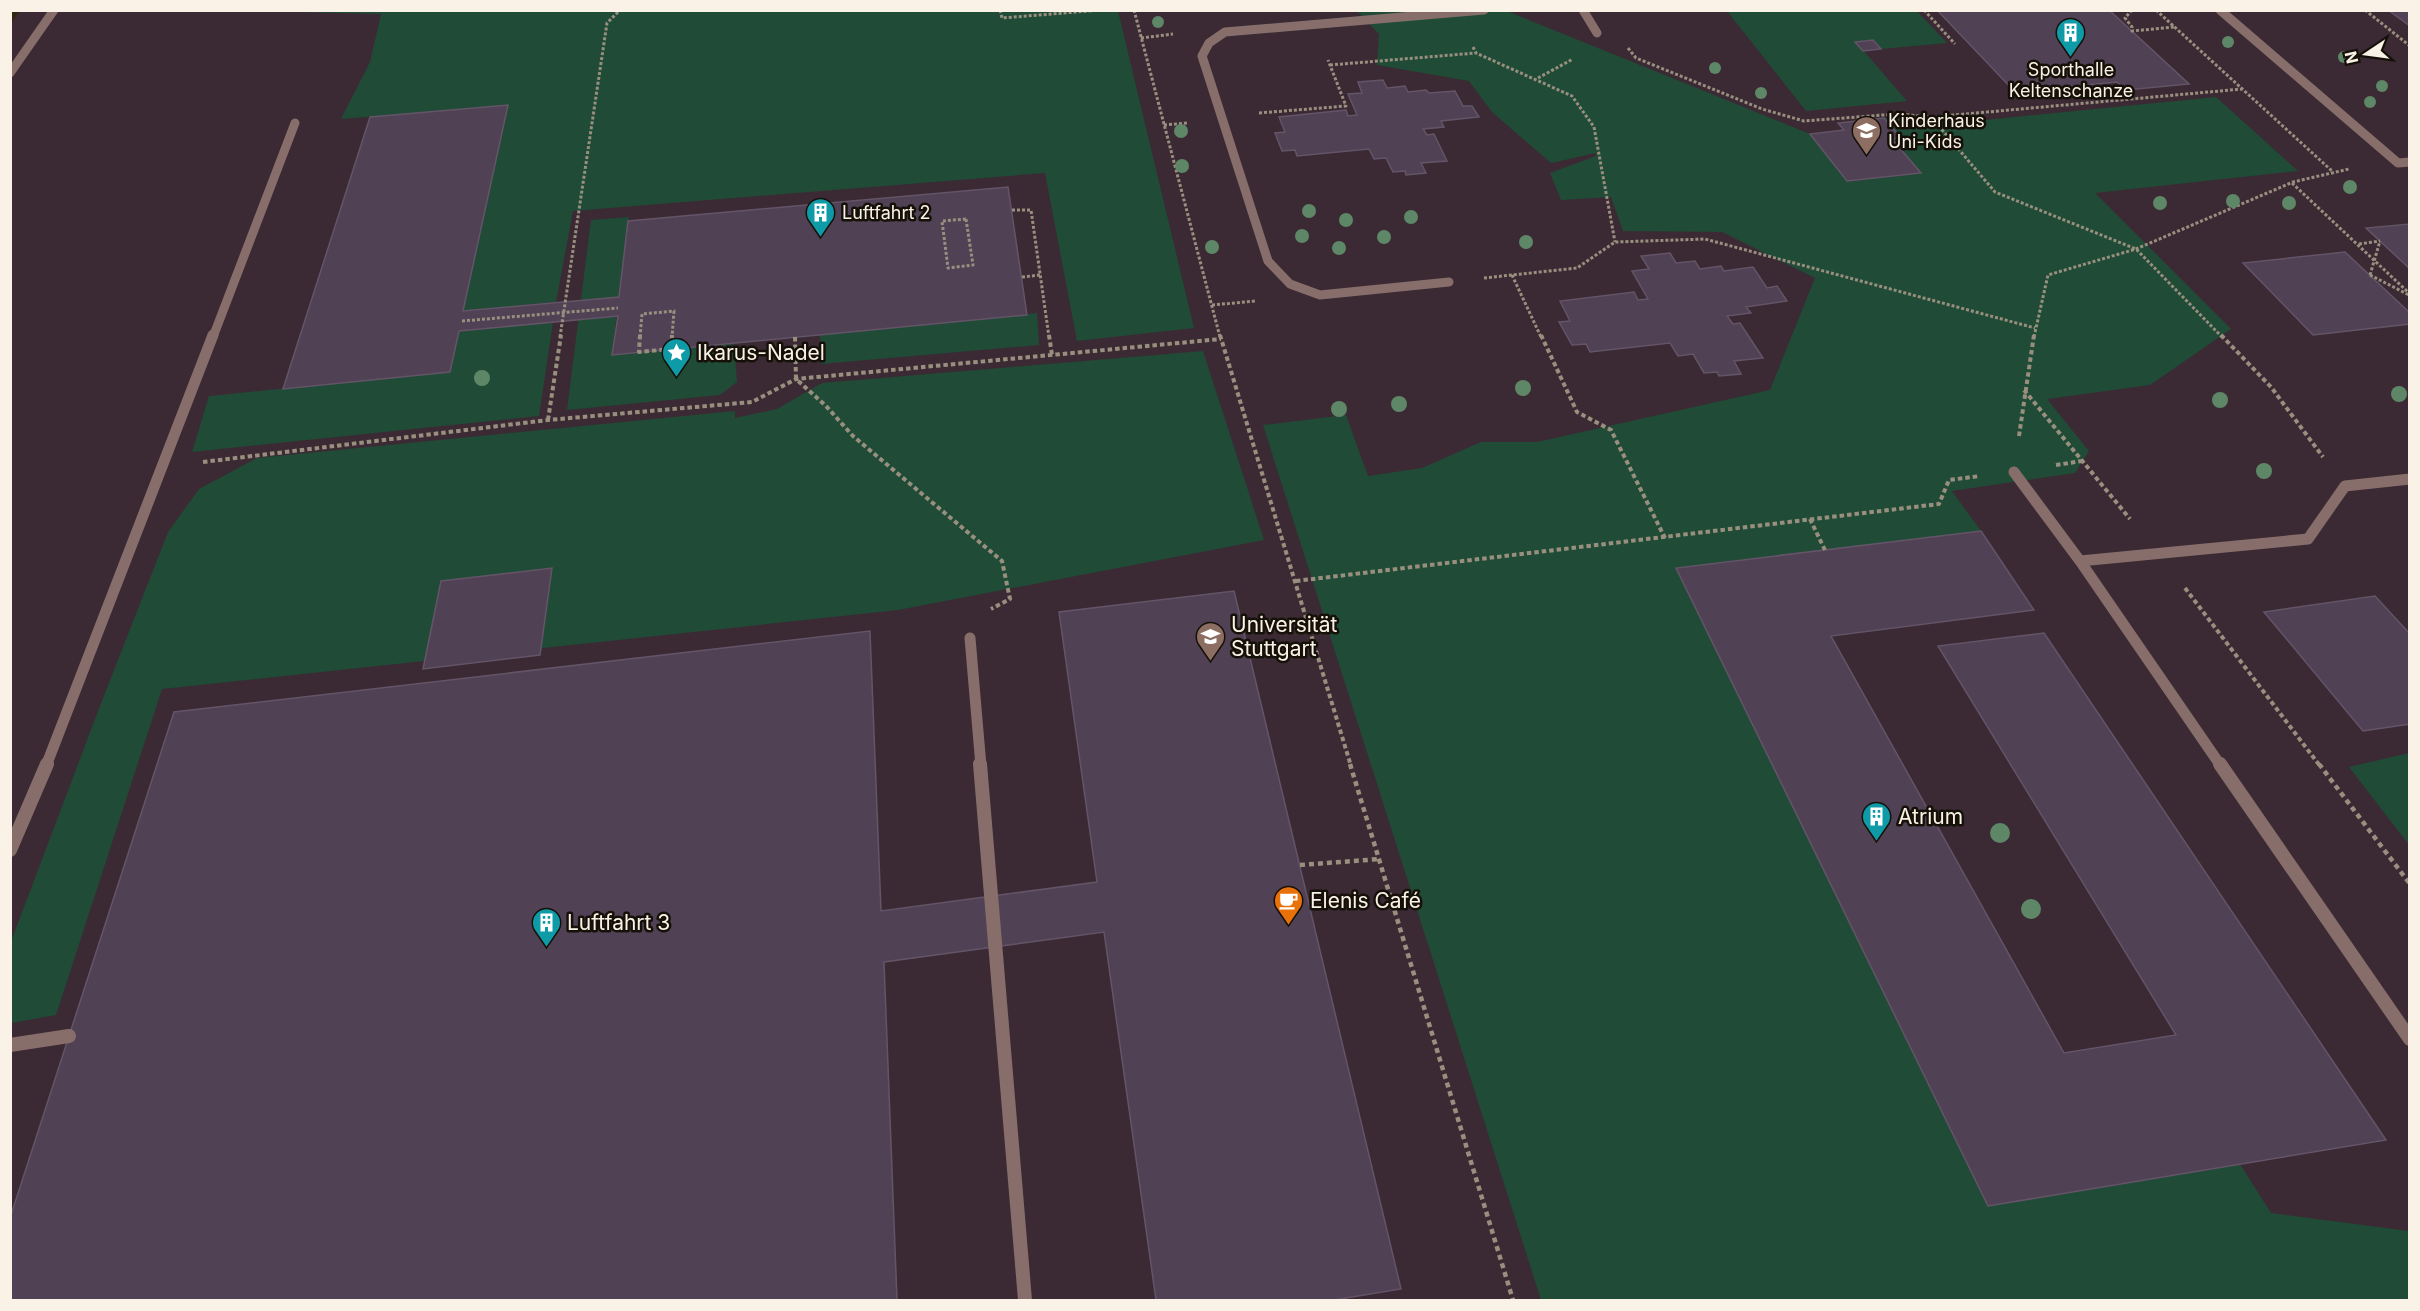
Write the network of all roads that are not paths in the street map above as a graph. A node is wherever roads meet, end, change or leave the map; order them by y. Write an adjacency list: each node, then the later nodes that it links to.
1 (54, 10): 6 (street)
2 (1484, 10): 9 (street)
3 (1583, 10): 5 (street)
4 (2220, 10): 8 (street)
5 (1597, 33)
6 (10, 73)
7 (295, 123): 14 (street)
8 (2409, 162)
9 (1449, 282)
10 (2014, 472): 12 (street)
11 (2409, 479): 12 (street)
12 (2080, 561): 16 (street)
13 (970, 638): 18 (street)
14 (10, 850)
15 (69, 1036): 17 (street)
16 (2409, 1039)
17 (10, 1045)
18 (1025, 1300)

